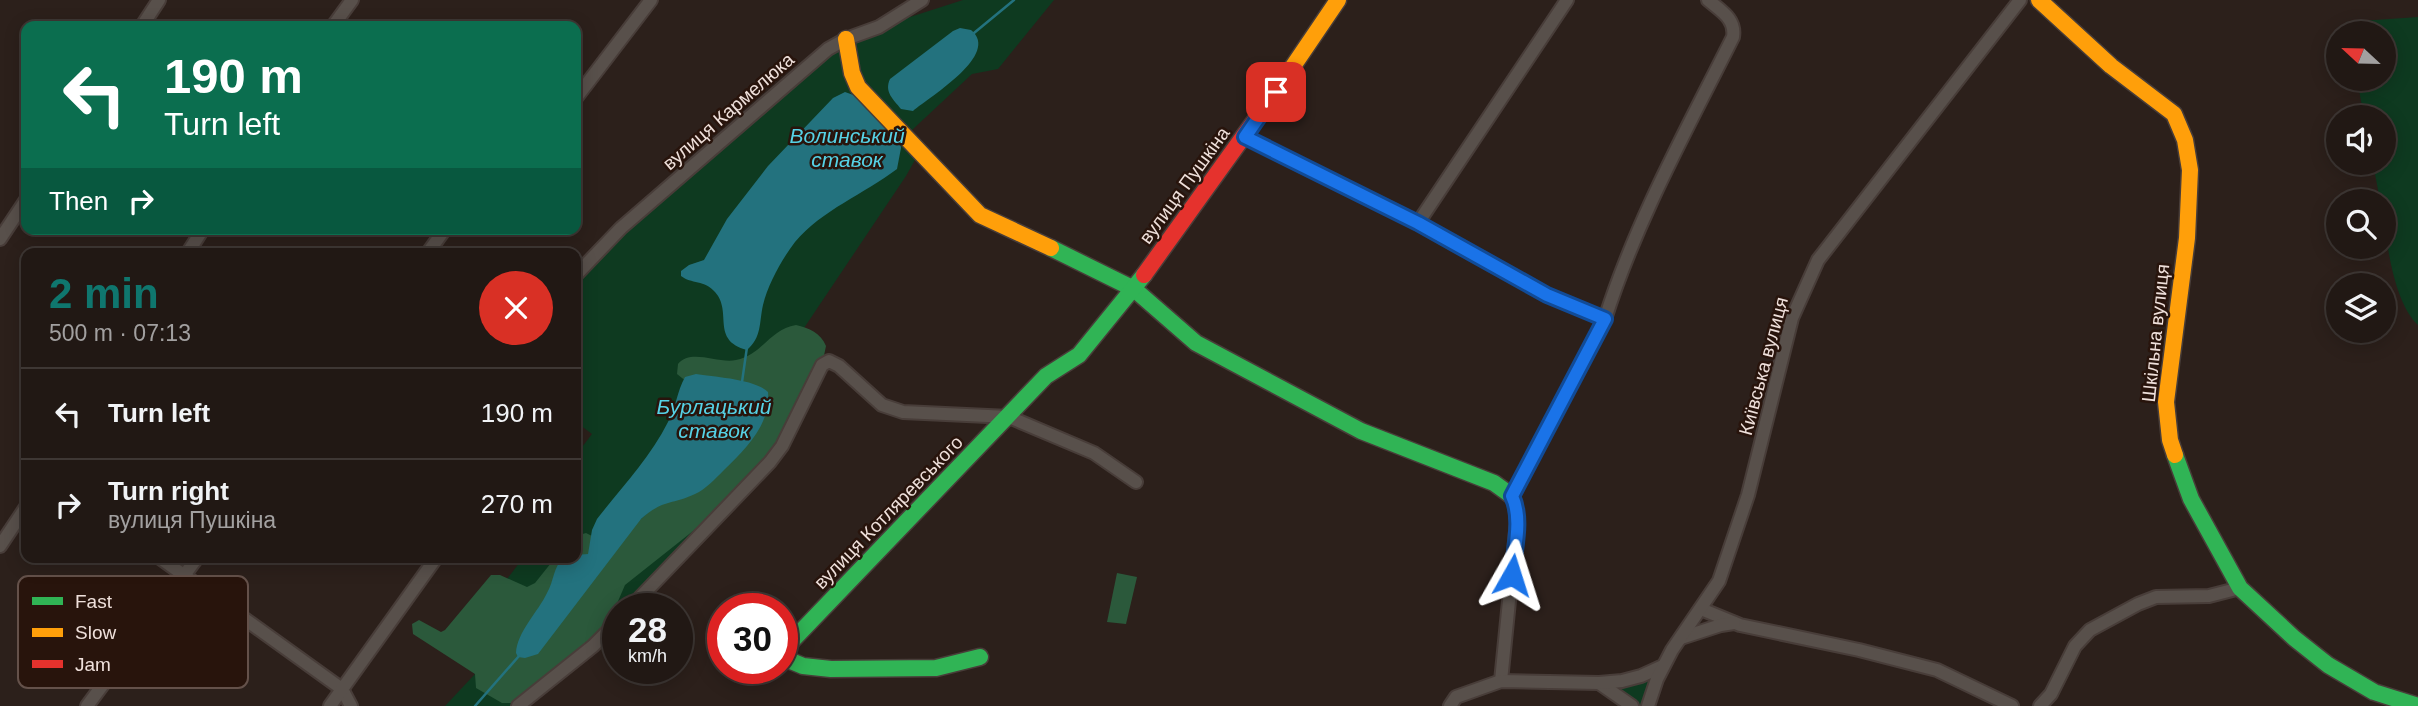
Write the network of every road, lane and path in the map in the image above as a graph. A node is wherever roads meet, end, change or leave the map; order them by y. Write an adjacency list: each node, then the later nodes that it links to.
1 (159, 0): 10 (street)
2 (352, 0): 11 (street)
3 (651, 0): 13 (street)
4 (922, 0): 12 (street, вулиця Кармелюка)
5 (1338, 0): 14 (street, вулиця Пушкіна)
6 (1567, 0): 16 (street)
7 (1708, 0): 20 (street)
8 (2020, 0): 32 (street, Київська вулиця)
9 (2039, 0): 30 (street, Шкільна вулиця)
10 (145, 21)
11 (337, 21)
12 (846, 39): 18 (street, вулиця Кармелюка); 19 (street)
13 (581, 92)
14 (1245, 137): 16 (street); 19 (street, вулиця Пушкіна)
15 (21, 208): 17 (street)
16 (1418, 223): 20 (street)
17 (0, 239)
18 (581, 270)
19 (1134, 289): 21 (street, вулиця Котляревського); 23 (street)
20 (1605, 319): 23 (street)
21 (1009, 417): 22 (street); 31 (street); 37 (street, вулиця Котляревського)
22 (1136, 482)
23 (1512, 496): 39 (street)
24 (21, 514): 25 (street)
25 (0, 546)
26 (167, 563): 29 (street)
27 (193, 563): 29 (street)
28 (432, 563): 42 (street)
29 (185, 575)
30 (2240, 588): 51 (street); 52 (street, Шкільна вулиця)
31 (644, 593)
32 (1701, 609): 34 (street); 36 (street, Київська вулиця)
33 (248, 621): 42 (street)
34 (1734, 624): 36 (street); 50 (street)
35 (602, 637): 46 (street)
36 (1680, 638): 38 (street, Київська вулиця)
37 (980, 657)
38 (1663, 666): 40 (street); 49 (street, Київська вулиця)
39 (1501, 681): 40 (street); 47 (street)
40 (1599, 683): 48 (street)
41 (100, 688): 43 (street)
42 (342, 689): 44 (street); 45 (street)
43 (87, 706)
44 (330, 706)
45 (351, 706)
46 (519, 706)
47 (1450, 706)
48 (1632, 706)
49 (1648, 706)
50 (2012, 706)
51 (2040, 706)
52 (2418, 706)

